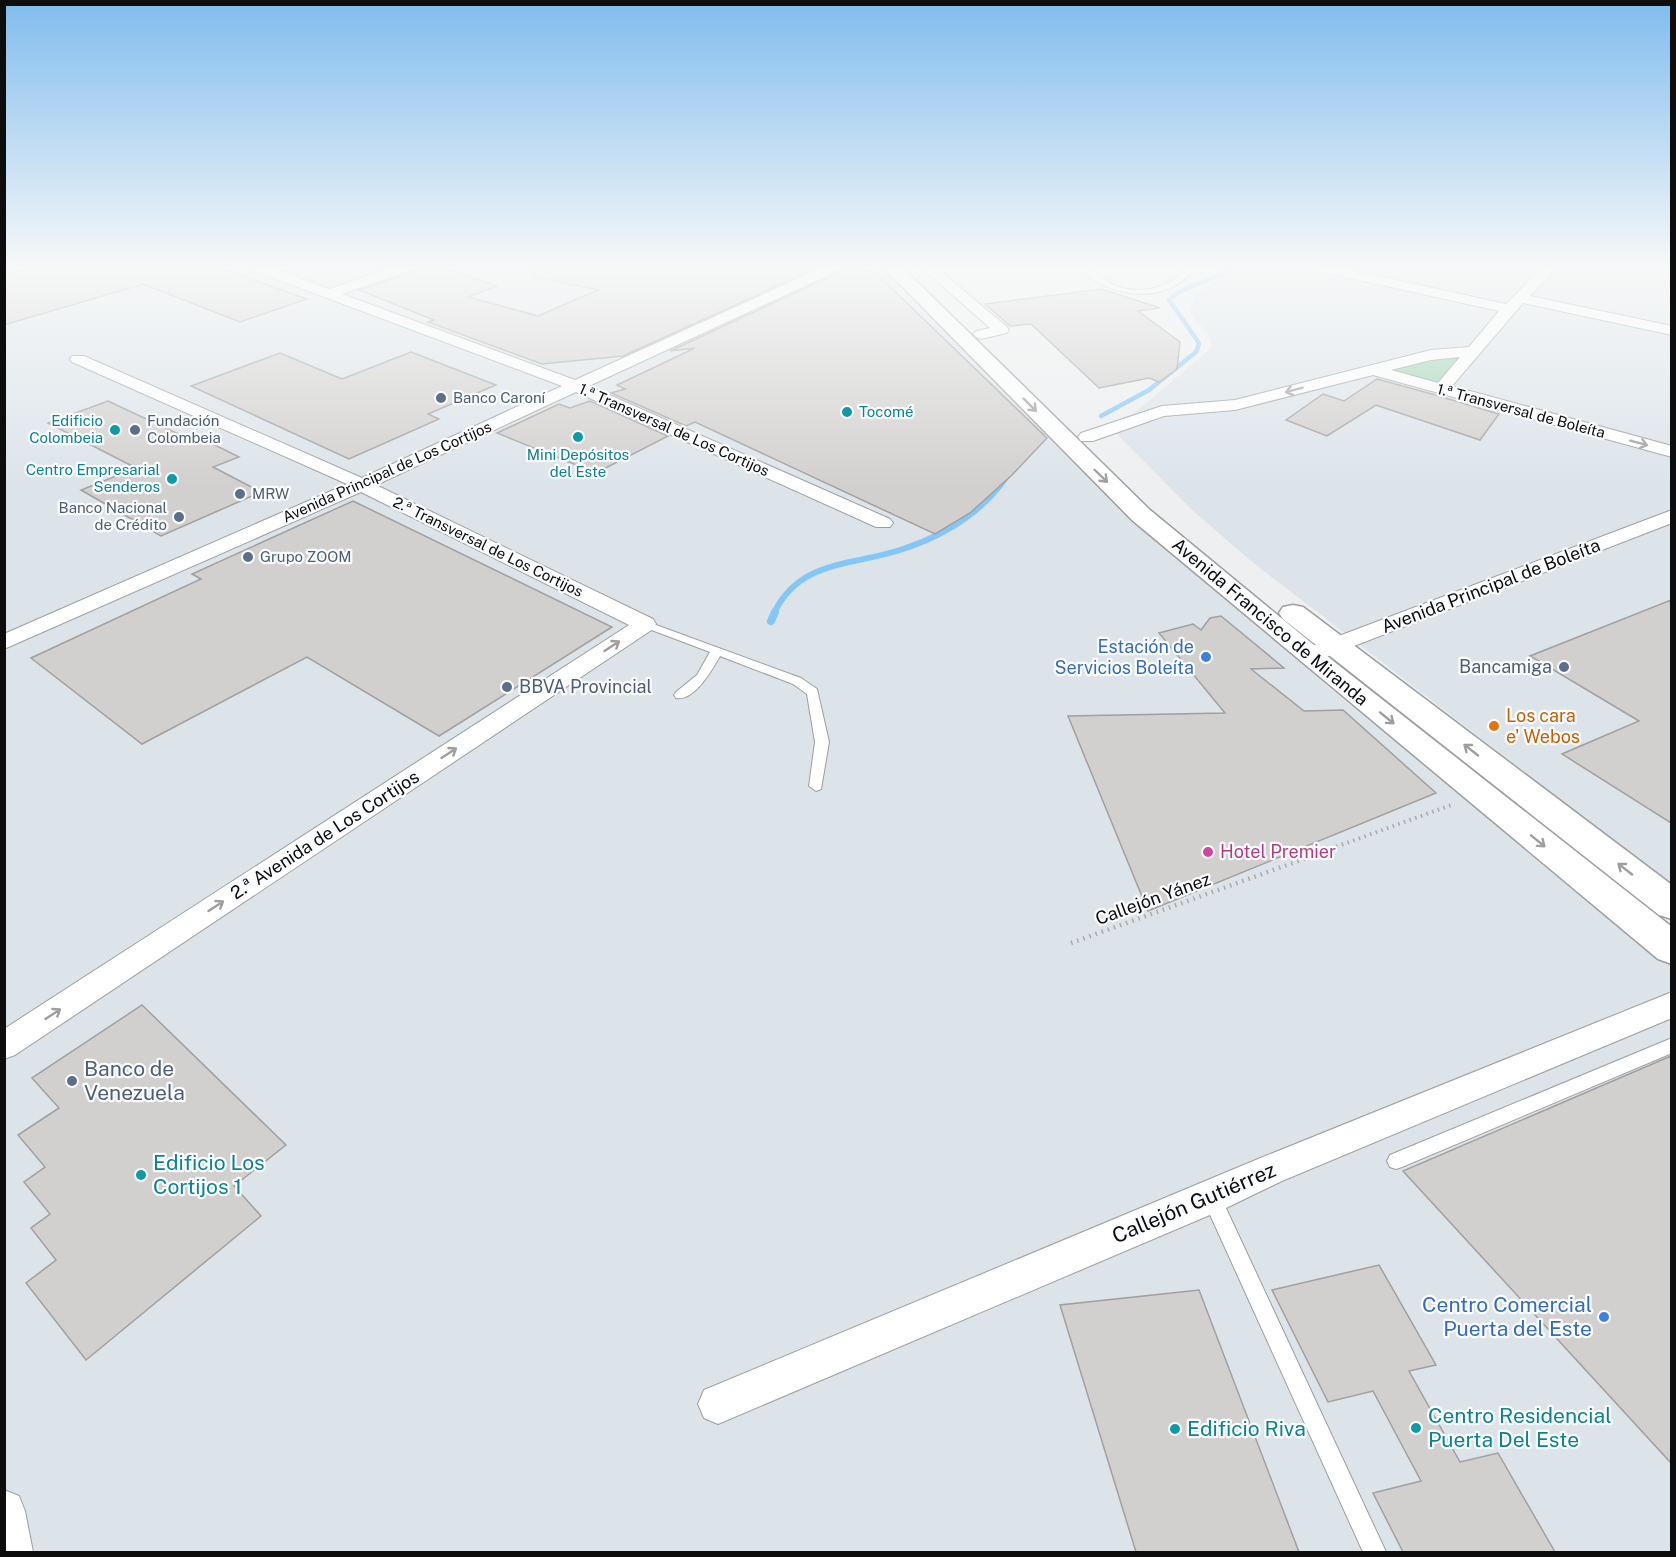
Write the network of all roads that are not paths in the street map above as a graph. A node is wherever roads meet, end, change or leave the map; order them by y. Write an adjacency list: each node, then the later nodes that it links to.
1 (455, 341): 10 (street, 1.ª Transversal de Los Cortijos)
2 (662, 341): 10 (street, Avenida Principal de Los Cortijos)
3 (667, 341): 10 (street, Avenida Principal de Los Cortijos)
4 (966, 341): 20 (main road, Avenida Francisco de Miranda, one-way to 20)
5 (987, 341): 12 (main road, Avenida Francisco de Miranda)
6 (1483, 341): 7 (street)
7 (1474, 351): 9 (street); 11 (street)
8 (78, 359): 14 (street, 2.ª Transversal de Los Cortijos)
9 (1370, 369): 11 (street, 1.ª Transversal de Boleíta); 12 (street, one-way to 12)
10 (569, 384): 14 (street, Avenida Principal de Los Cortijos); 16 (street, 1.ª Transversal de Los Cortijos)
11 (1441, 389): 13 (street, 1.ª Transversal de Boleíta, one-way to 13)
12 (1087, 436): 20 (main road, Avenida Francisco de Miranda)
13 (1671, 452)
14 (355, 482): 17 (street, 2.ª Transversal de Los Cortijos); 18 (street, Avenida Principal de Los Cortijos); 19 (street, Avenida Principal de Los Cortijos)
15 (1671, 516): 20 (street, Avenida Principal de Boleíta)
16 (883, 523)
17 (645, 624): 21 (lane, 2.ª Transversal de Los Cortijos); 28 (street, 2.ª Avenida de Los Cortijos, one-way to 17)
18 (4, 635)
19 (4, 642)
20 (1322, 650): 24 (main road, Avenida Francisco de Miranda, one-way to 20); 25 (main road, Avenida Francisco de Miranda, one-way to 25)
21 (716, 652): 22 (lane); 23 (lane, 2.ª Transversal de Los Cortijos)
22 (680, 695)
23 (816, 786)
24 (1671, 905)
25 (1671, 949)
26 (1671, 1004): 30 (street, Callejón Gutiérrez)
27 (1671, 1045): 29 (lane)
28 (4, 1046)
29 (1396, 1161)
30 (1211, 1197): 31 (street, Callejón Gutiérrez); 34 (lane)
31 (718, 1404)
32 (4, 1512): 33 (street)
33 (11, 1552)
34 (1375, 1552)

